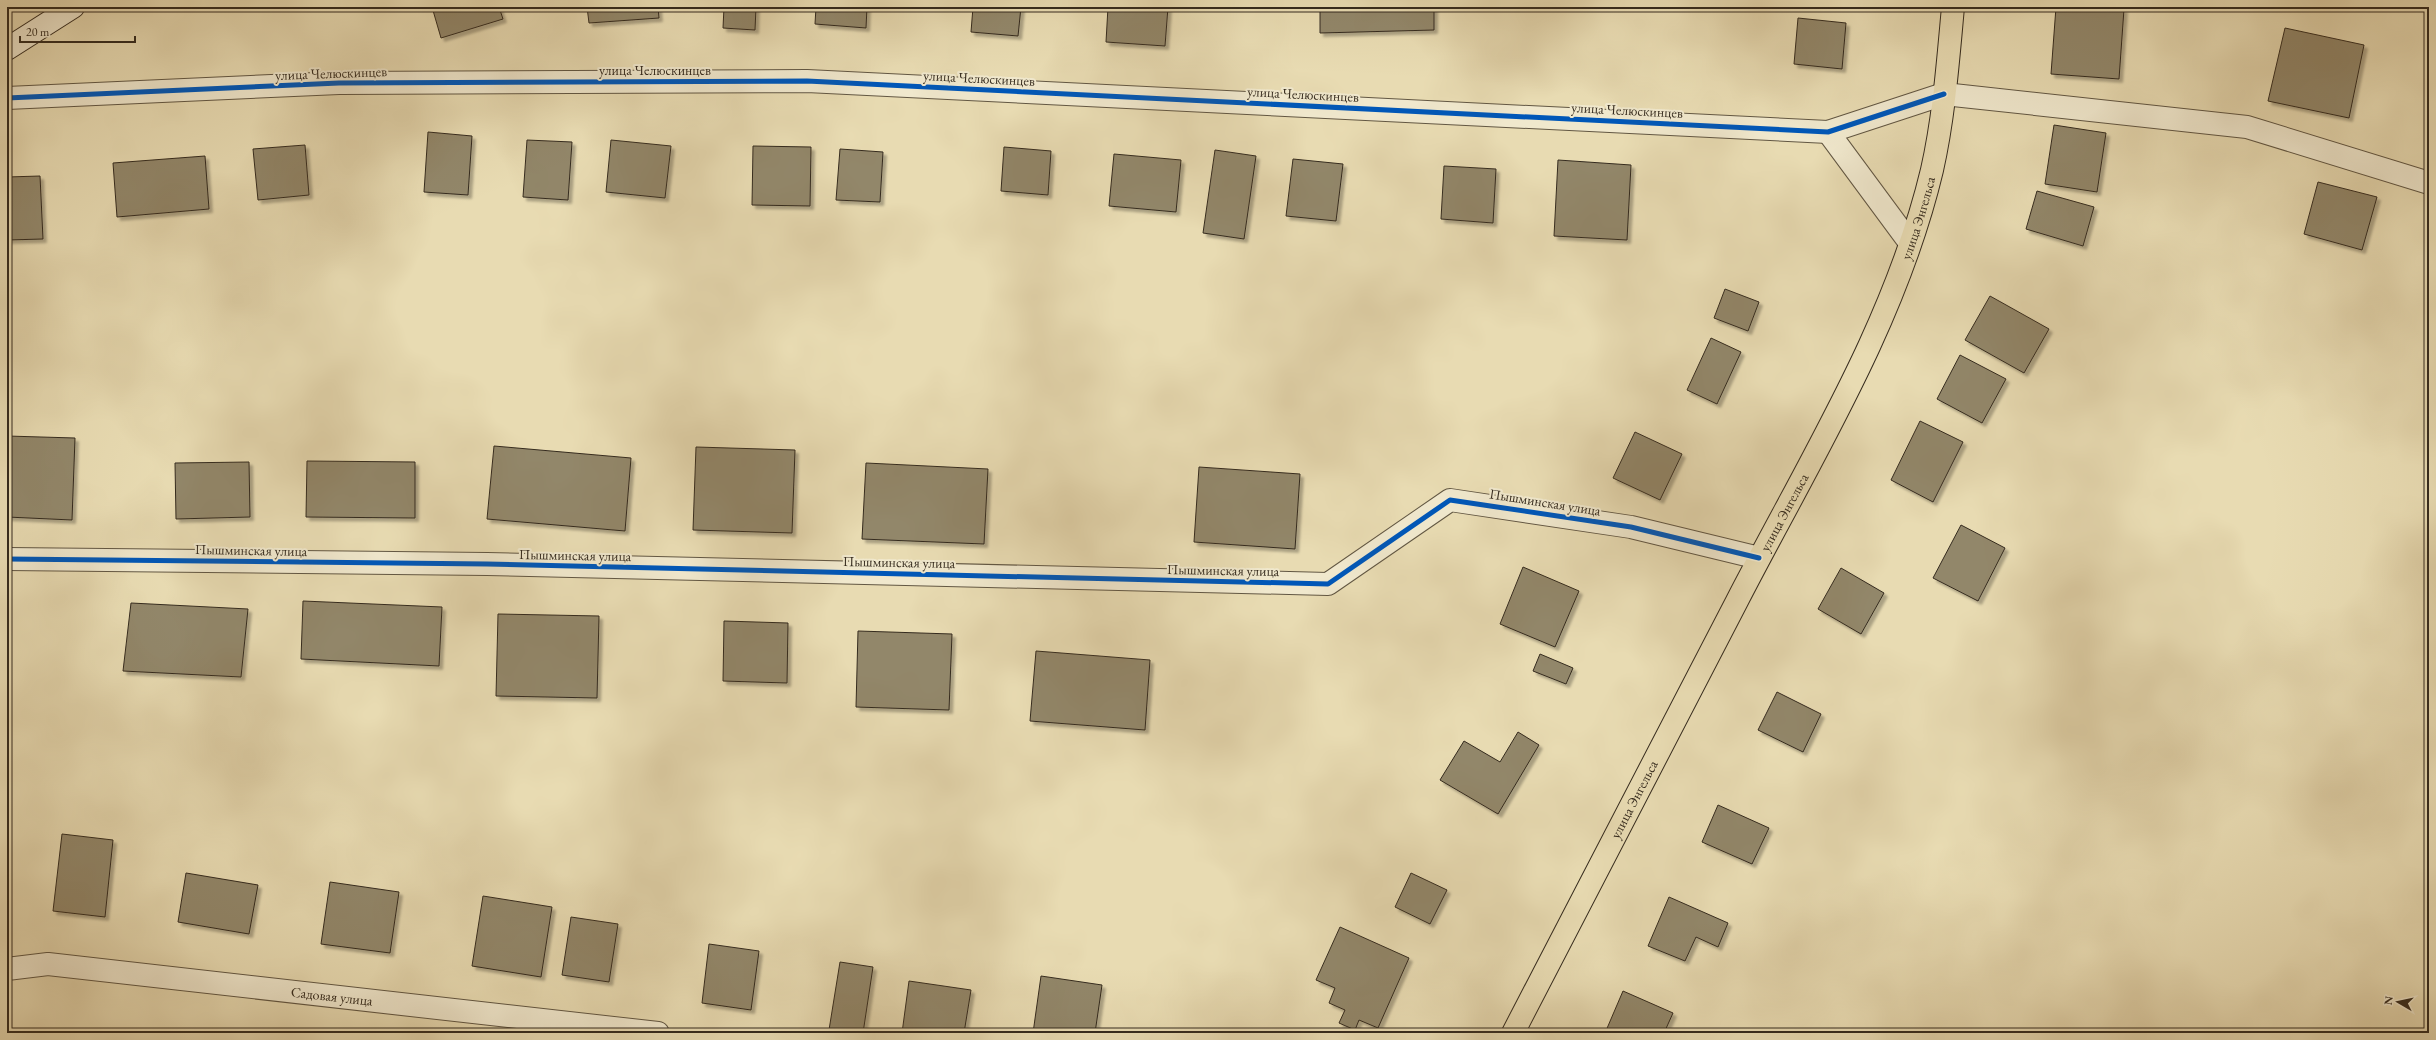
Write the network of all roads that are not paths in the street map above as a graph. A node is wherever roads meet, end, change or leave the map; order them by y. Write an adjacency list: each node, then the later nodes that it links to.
1 (73, 7): 3 (street)
2 (1953, 7): 4 (main road, улица Энгельса)
3 (7, 49)
4 (1944, 94): 6 (street, улица Челюскинцев); 7 (street); 8 (main road, улица Энгельса)
5 (7, 98): 6 (street, улица Челюскинцев)
6 (1828, 132): 8 (street)
7 (2429, 183)
8 (1910, 243): 9 (main road, улица Энгельса)
9 (1759, 558): 10 (street, Пышминская улица); 13 (main road, улица Энгельса)
10 (7, 559)
11 (7, 969): 12 (street, Садовая улица)
12 (658, 1033)
13 (1513, 1033)

